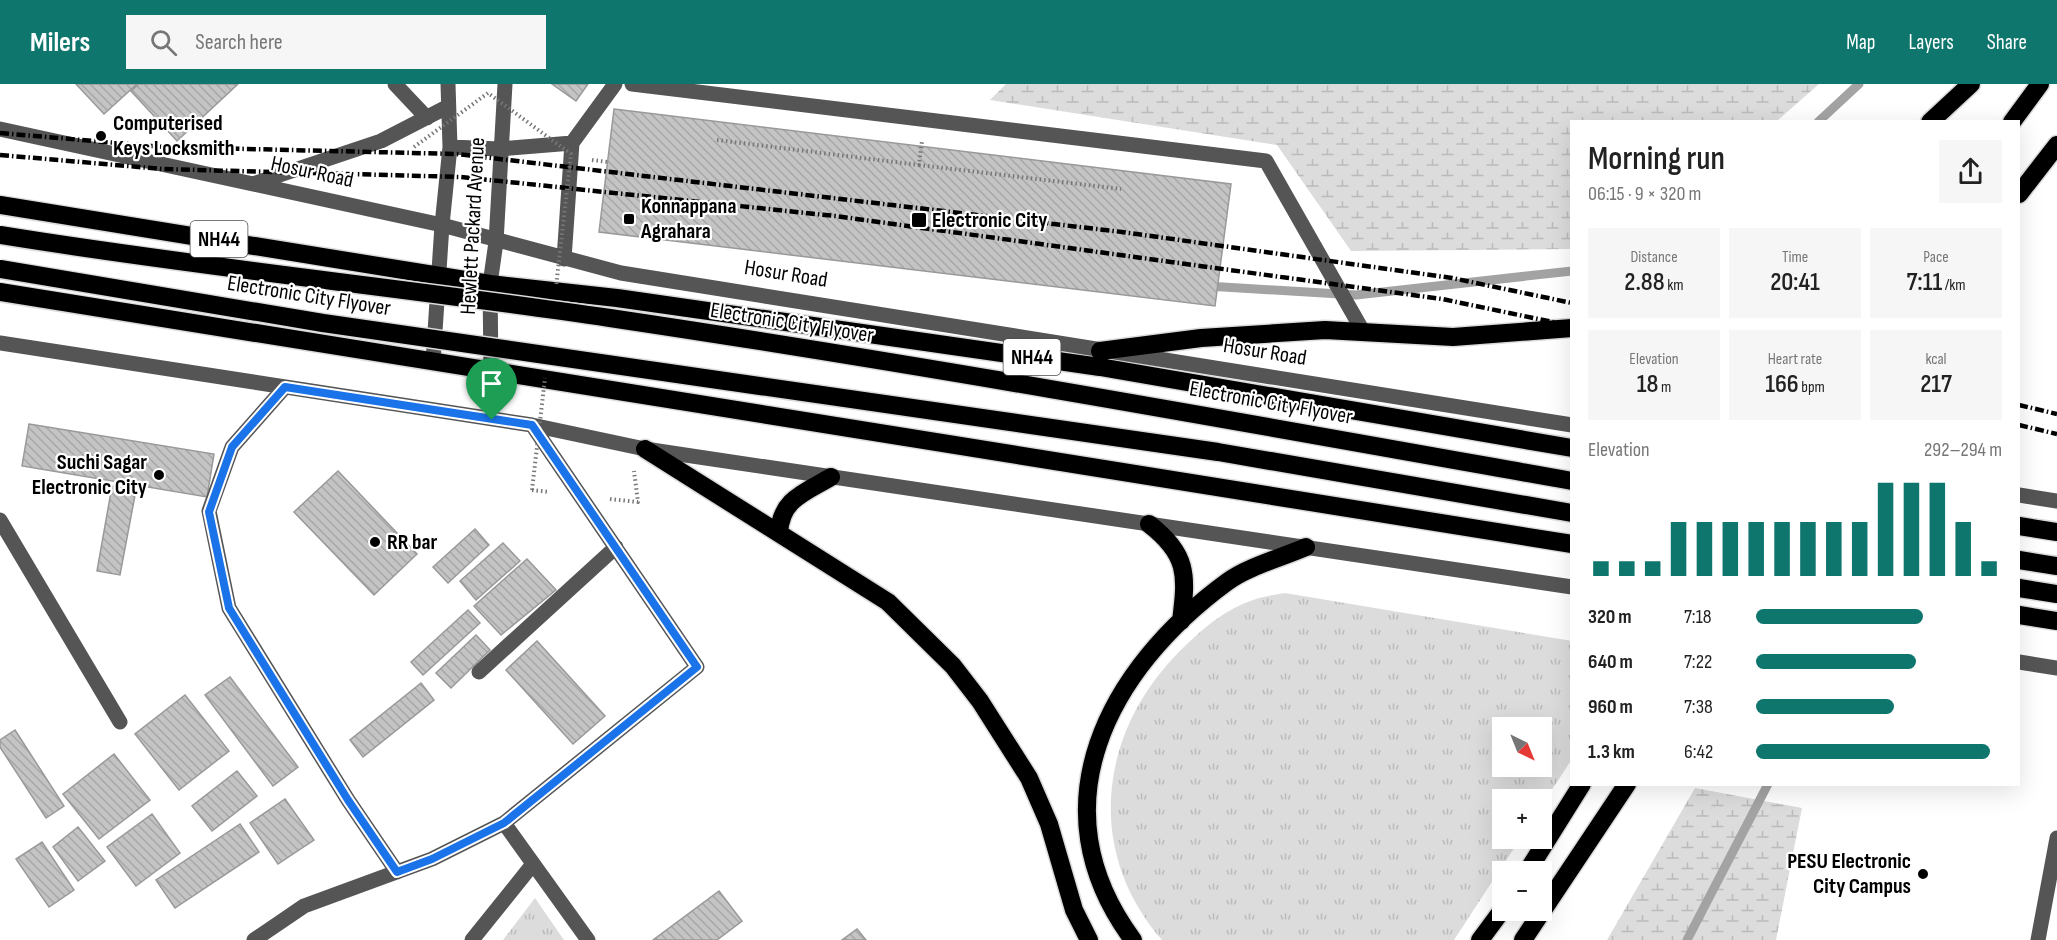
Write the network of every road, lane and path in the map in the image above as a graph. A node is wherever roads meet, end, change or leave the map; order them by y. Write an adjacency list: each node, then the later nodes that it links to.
1 (395, 84): 9 (street)
2 (448, 84): 8 (street, Hewlett Packard Avenue)
3 (505, 84): 19 (street, Hewlett Packard Avenue)
4 (615, 84): 18 (street)
5 (632, 84): 10 (street)
6 (1971, 84): 11 (highway)
7 (2040, 84): 12 (highway)
8 (447, 107): 9 (street); 17 (street, Hewlett Packard Avenue)
9 (427, 118): 21 (street)
10 (925, 119): 20 (path); 34 (street)
11 (1932, 120)
12 (2013, 120)
13 (0, 129): 21 (street, Hosur Road)
14 (717, 141): 20 (path)
15 (2057, 145): 23 (highway)
16 (414, 147): 18 (path, bridge)
17 (450, 147): 19 (street); 25 (street, Hewlett Packard Avenue)
18 (572, 148): 19 (street); 28 (street)
19 (500, 149): 27 (street, Hewlett Packard Avenue)
20 (919, 165): 22 (path)
21 (253, 184): 25 (street, Hosur Road)
22 (1121, 189)
23 (2020, 193)
24 (0, 205): 30 (highway, Hosur Road / NH44)
25 (442, 225): 27 (street, Hosur Road); 30 (street, Hewlett Packard Avenue)
26 (0, 235): 45 (highway, Electronic City Flyover, bridge)
27 (496, 242): 28 (street, Hosur Road); 31 (street, Hewlett Packard Avenue)
28 (564, 258): 36 (street, Hosur Road)
29 (0, 269): 48 (highway, Electronic City Flyover, bridge)
30 (438, 274): 31 (highway, Hosur Road / NH44); 37 (street, Hewlett Packard Avenue)
31 (490, 284): 38 (street, Hewlett Packard Avenue); 42 (highway, Hosur Road / NH44)
32 (0, 292): 37 (highway)
33 (1570, 328): 34 (highway)
34 (1364, 333): 36 (highway)
35 (0, 343): 39 (street)
36 (1100, 351): 41 (street, Hosur Road)
37 (433, 362): 38 (highway)
38 (491, 372): 54 (highway)
39 (285, 387): 40 (street); 75 (street)
40 (532, 425): 43 (street); 55 (street)
41 (1570, 425)
42 (1570, 448)
43 (645, 449): 44 (street); 53 (highway)
44 (831, 477): 50 (street); 53 (highway)
45 (1570, 481)
46 (2020, 495): 47 (street)
47 (2057, 501)
48 (1570, 513)
49 (0, 520): 68 (street)
50 (1149, 524): 56 (street); 63 (highway)
51 (2020, 526): 52 (highway)
52 (2057, 532)
53 (779, 533): 80 (highway)
54 (1570, 544)
55 (616, 547): 67 (street); 71 (street)
56 (1306, 547): 59 (street); 63 (highway)
57 (2020, 560): 58 (highway)
58 (2057, 566)
59 (1570, 587)
60 (2020, 588): 61 (highway)
61 (2057, 594)
62 (2020, 615): 64 (highway)
63 (1181, 621): 81 (highway)
64 (2057, 621)
65 (2020, 662): 66 (street)
66 (2057, 668)
67 (479, 672)
68 (120, 722)
69 (1581, 786): 73 (highway)
70 (1626, 786): 83 (highway)
71 (504, 823): 74 (street); 75 (street)
72 (2057, 838): 84 (street)
73 (1534, 861)
74 (533, 864): 78 (street); 79 (street)
75 (397, 872): 77 (street)
76 (1494, 921): 82 (highway)
77 (254, 940)
78 (472, 940)
79 (588, 940)
80 (1089, 940)
81 (1133, 940)
82 (1480, 940)
83 (1524, 940)
84 (2038, 940)

